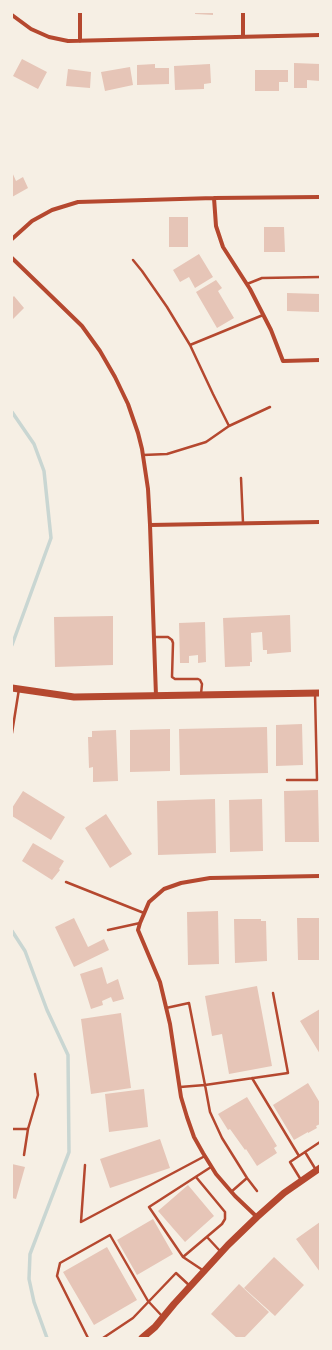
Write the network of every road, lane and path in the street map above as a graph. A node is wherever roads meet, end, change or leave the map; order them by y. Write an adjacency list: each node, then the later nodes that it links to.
1 (80, 12): 6 (street)
2 (243, 12): 5 (street)
3 (12, 15): 6 (street)
4 (320, 35): 5 (street)
5 (243, 37): 6 (street)
6 (80, 40)
7 (320, 197): 8 (street)
8 (214, 198): 9 (street); 13 (street)
9 (12, 239)
10 (12, 258): 19 (street)
11 (133, 260): 15 (lane)
12 (320, 277): 13 (lane)
13 (247, 284): 14 (street)
14 (263, 315): 15 (lane); 16 (street)
15 (190, 345): 18 (lane)
16 (320, 360)
17 (270, 407): 18 (lane)
18 (229, 426): 19 (lane)
19 (143, 455): 23 (street)
20 (241, 478): 22 (lane)
21 (320, 522): 22 (street)
22 (243, 524): 23 (street)
23 (150, 525): 24 (street)
24 (154, 637): 27 (lane); 28 (street)
25 (15, 688): 28 (street); 29 (lane)
26 (317, 693): 27 (street); 30 (lane)
27 (201, 695): 28 (street)
28 (156, 696)
29 (12, 733)
30 (287, 780)
31 (320, 876): 33 (street)
32 (66, 882): 33 (lane)
33 (144, 913): 34 (street)
34 (140, 923): 35 (lane); 37 (street)
35 (108, 930)
36 (273, 993): 39 (lane)
37 (166, 1008): 40 (lane); 41 (street)
38 (35, 1074): 43 (lane)
39 (252, 1078): 40 (lane); 48 (lane)
40 (205, 1085): 41 (lane); 53 (lane)
41 (180, 1087): 47 (street)
42 (12, 1129): 43 (lane)
43 (28, 1129): 46 (lane)
44 (320, 1142): 45 (lane)
45 (305, 1152): 48 (lane); 51 (lane)
46 (24, 1155)
47 (205, 1156): 49 (lane); 50 (street)
48 (299, 1156): 54 (lane)
49 (85, 1165)
50 (212, 1167): 52 (lane); 56 (street)
51 (318, 1169): 54 (street)
52 (196, 1177): 58 (lane); 60 (lane)
53 (247, 1178): 55 (lane); 56 (lane)
54 (302, 1181): 57 (street)
55 (258, 1191)
56 (231, 1192): 57 (street)
57 (257, 1217): 59 (street)
58 (207, 1237): 59 (lane); 60 (lane)
59 (222, 1252): 61 (street)
60 (183, 1257): 61 (lane)
61 (204, 1271): 62 (street)
62 (190, 1286): 63 (lane); 64 (street)
63 (148, 1301): 64 (lane); 65 (lane); 66 (lane)
64 (163, 1317): 67 (street)
65 (88, 1338)
66 (103, 1338)
67 (142, 1338)

